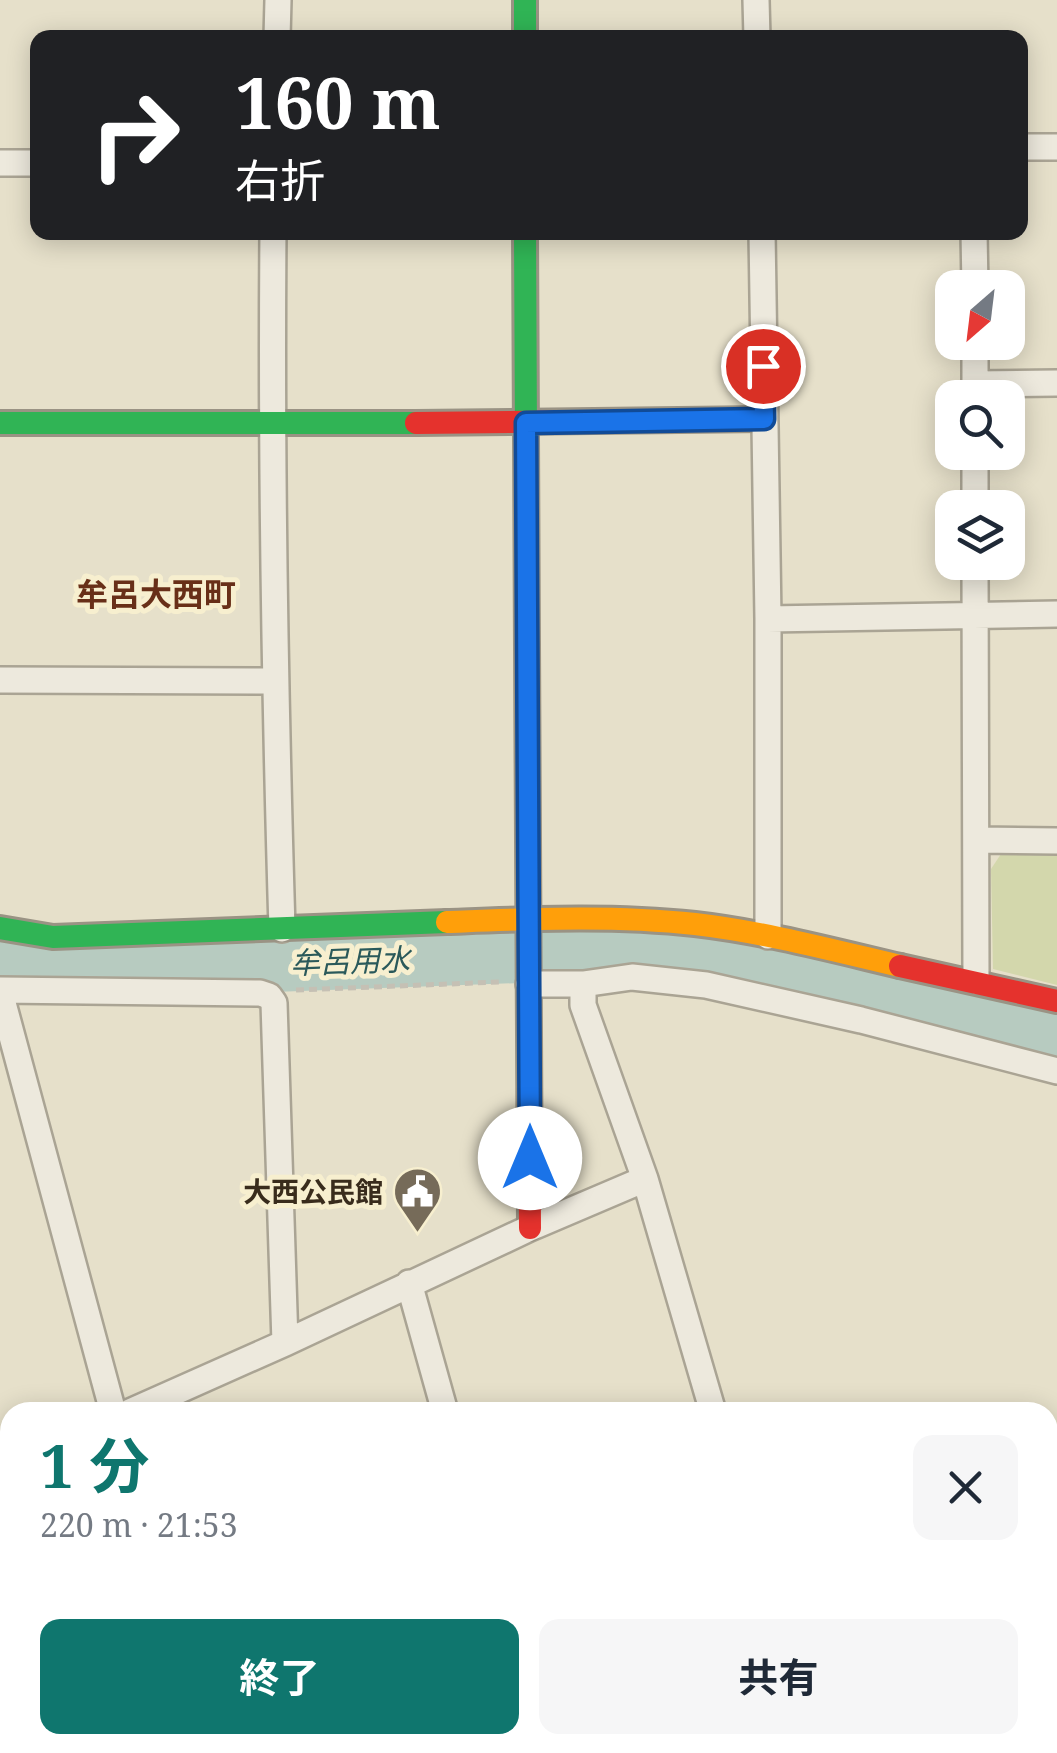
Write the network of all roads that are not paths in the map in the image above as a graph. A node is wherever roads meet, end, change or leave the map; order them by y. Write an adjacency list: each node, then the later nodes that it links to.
1 (278, 0): 4 (street)
2 (525, 0): 5 (street)
3 (756, 0): 6 (street)
4 (278, 30)
5 (525, 30)
6 (757, 30)
7 (1028, 147): 8 (street)
8 (1057, 147)
9 (0, 163): 10 (street)
10 (30, 163)
11 (273, 240): 19 (street)
12 (526, 240): 20 (street)
13 (762, 240): 18 (street)
14 (974, 240): 15 (street)
15 (974, 270)
16 (1057, 383): 17 (street)
17 (1025, 386)
18 (764, 419): 20 (street); 25 (street)
19 (271, 422): 20 (street); 21 (street); 27 (street)
20 (526, 423): 31 (street)
21 (0, 424)
22 (975, 580): 23 (street)
23 (975, 614): 24 (street); 25 (street); 28 (street)
24 (1057, 614)
25 (768, 619): 33 (street)
26 (0, 680): 27 (street)
27 (274, 681): 32 (street)
28 (977, 840): 29 (street); 35 (street)
29 (1057, 841)
30 (0, 928): 32 (street)
31 (529, 928): 32 (street); 33 (street); 34 (street)
32 (282, 929)
33 (768, 936): 35 (street)
34 (521, 980): 36 (street); 41 (street)
35 (976, 981): 38 (street)
36 (583, 984): 39 (street); 40 (street)
37 (0, 991): 43 (street); 44 (street)
38 (1057, 1001)
39 (1057, 1071)
40 (645, 1179): 41 (street); 47 (street)
41 (530, 1228): 42 (street)
42 (410, 1284): 43 (street); 46 (street)
43 (285, 1343): 45 (street)
44 (111, 1402)
45 (161, 1402)
46 (442, 1402)
47 (710, 1402)

